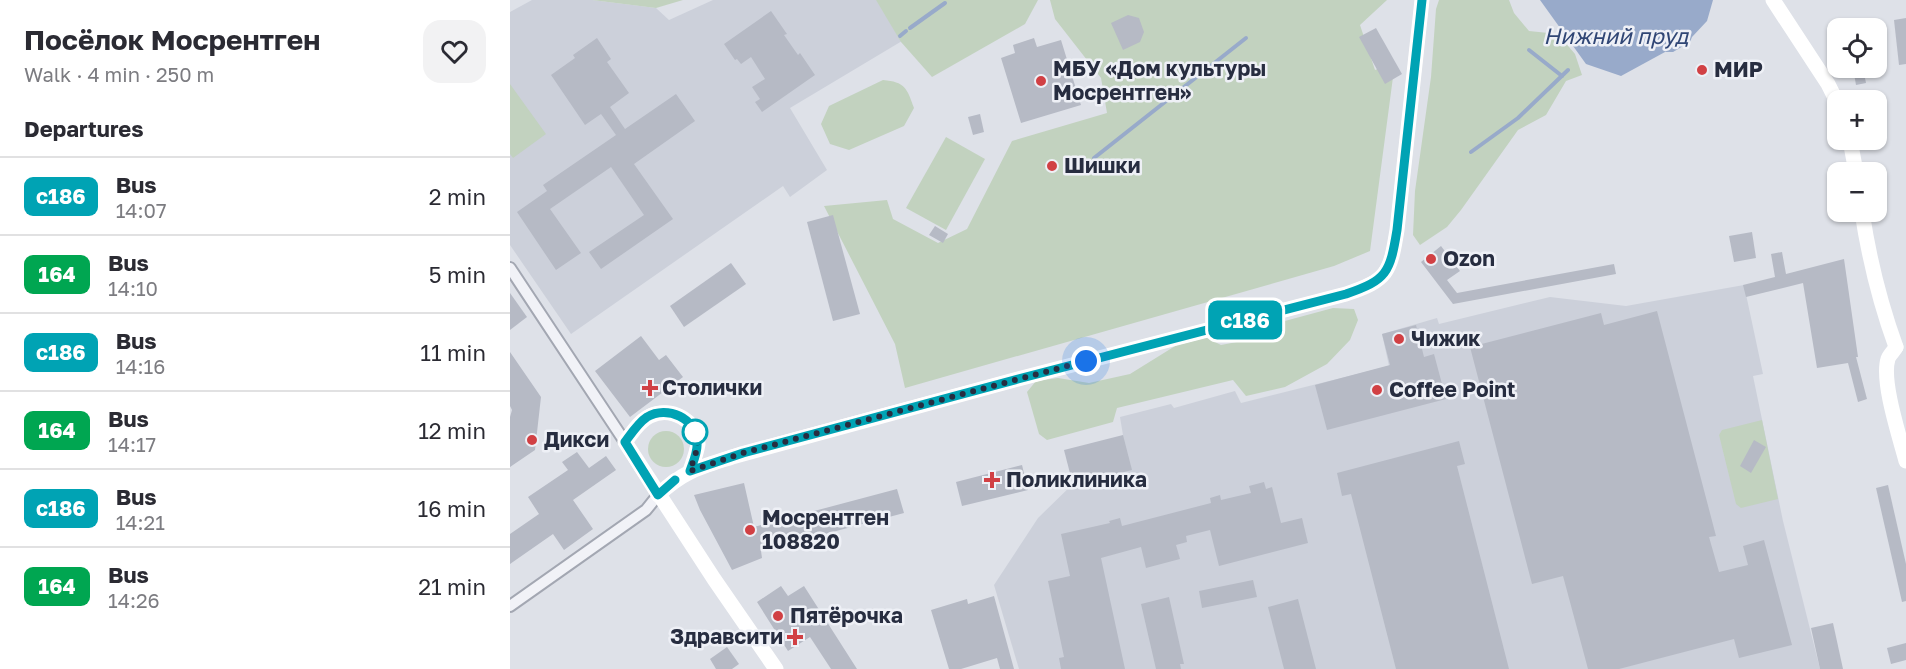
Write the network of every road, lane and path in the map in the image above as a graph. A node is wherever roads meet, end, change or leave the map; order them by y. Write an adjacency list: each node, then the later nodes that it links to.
1 (1422, 0): 9 (street)
2 (1773, 0): 3 (street)
3 (1831, 90)
4 (1864, 222): 6 (street)
5 (510, 268): 7 (street)
6 (1901, 347): 8 (street)
7 (625, 442): 9 (street); 10 (street)
8 (1906, 461)
9 (690, 471): 10 (street)
10 (658, 495): 11 (street); 12 (street)
11 (510, 606)
12 (776, 669)

